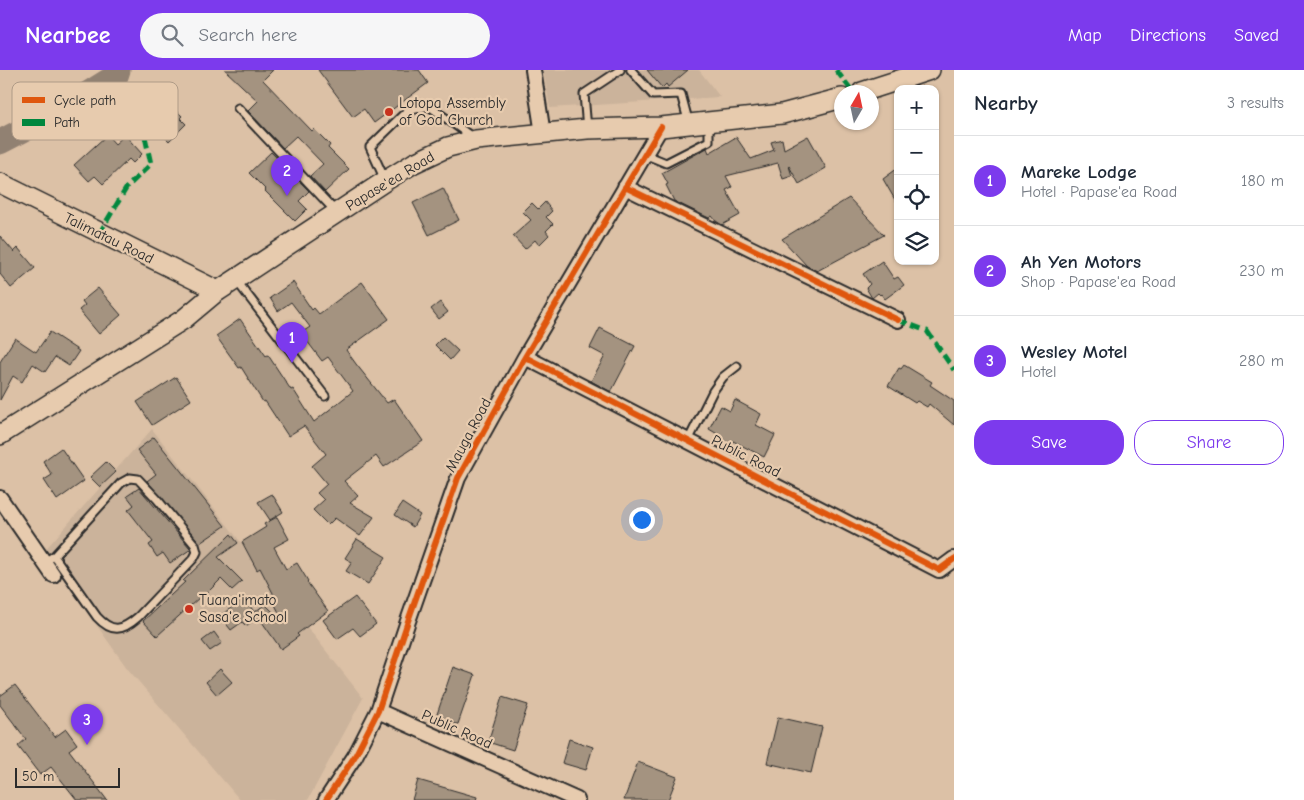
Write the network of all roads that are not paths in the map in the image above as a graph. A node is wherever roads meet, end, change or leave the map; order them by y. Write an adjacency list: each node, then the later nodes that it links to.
1 (533, 70): 12 (street)
2 (620, 70): 11 (lane)
3 (631, 70): 9 (lane)
4 (930, 70): 5 (main road)
5 (879, 86)
6 (834, 100): 8 (main road, Papase'ea Road)
7 (238, 108): 18 (lane)
8 (709, 122): 9 (main road, Papase'ea Road); 14 (lane)
9 (690, 124): 10 (main road, Papase'ea Road)
10 (661, 127): 11 (main road, Papase'ea Road); 14 (street, Mauga Road)
11 (587, 130): 12 (main road, Papase'ea Road)
12 (543, 134): 13 (main road, Papase'ea Road)
13 (476, 140): 15 (main road, Papase'ea Road); 15 (lane)
14 (644, 154): 17 (street, Mauga Road)
15 (385, 181): 18 (main road, Papase'ea Road)
16 (0, 183): 20 (main road, Talimatau Road)
17 (625, 187): 21 (street); 22 (street, Mauga Road)
18 (337, 213): 19 (main road, Papase'ea Road)
19 (236, 280): 20 (main road, Papase'ea Road); 24 (lane)
20 (218, 291): 25 (main road, Papase'ea Road)
21 (898, 320)
22 (524, 357): 26 (street, Public Road); 31 (street, Mauga Road)
23 (738, 366): 26 (lane)
24 (326, 396)
25 (0, 435)
26 (688, 441): 29 (street, Public Road)
27 (0, 498): 28 (street)
28 (49, 559): 28 (lane); 30 (street)
29 (954, 559)
30 (53, 574)
31 (378, 711): 32 (street, Mauga Road); 33 (street, Public Road)
32 (326, 800)
33 (577, 800)

